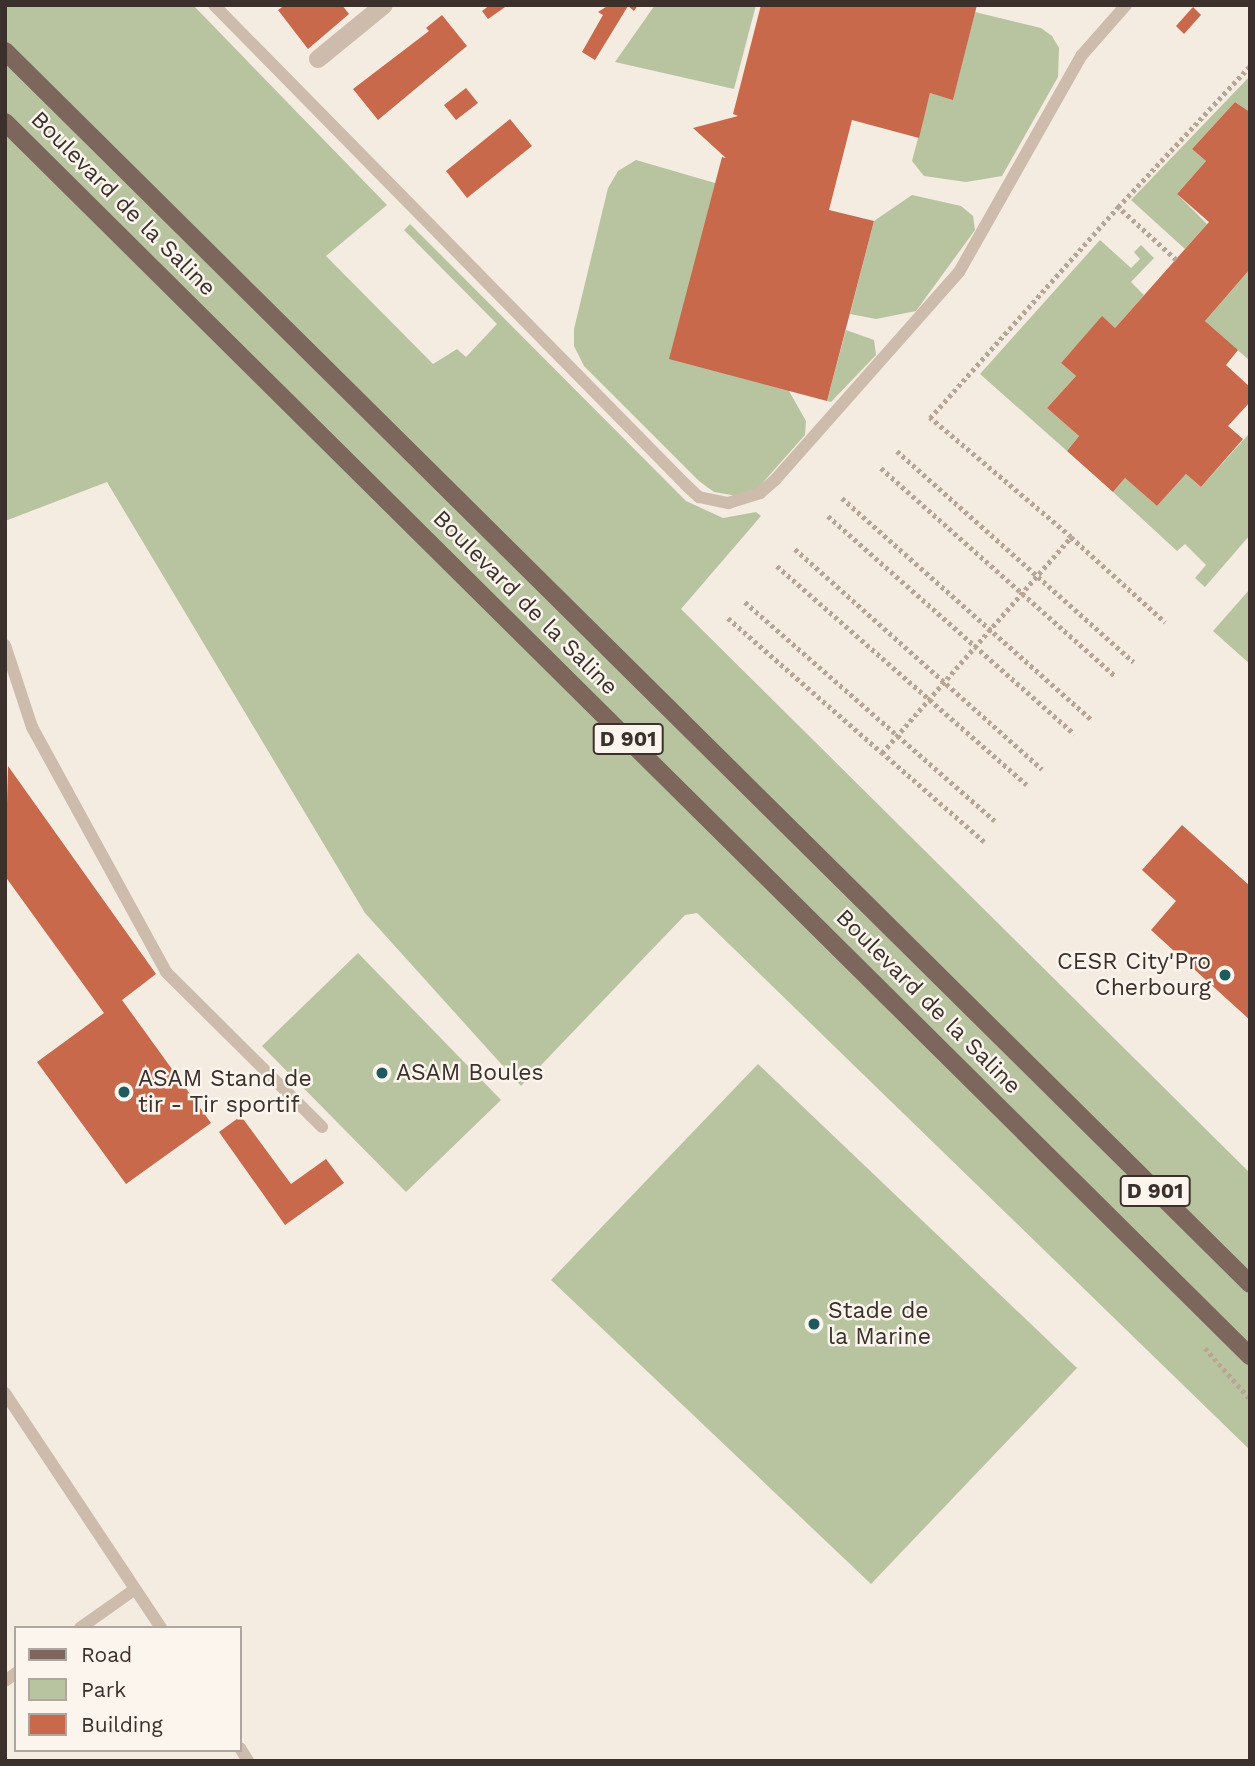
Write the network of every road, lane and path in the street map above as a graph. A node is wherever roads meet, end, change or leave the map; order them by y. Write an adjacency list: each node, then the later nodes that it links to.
1 (214, 5): 3 (lane)
2 (384, 5): 5 (street)
3 (1126, 5)
4 (5, 51): 38 (main road, Boulevard de la Saline / D 901)
5 (318, 59)
6 (1250, 66): 8 (path)
7 (5, 122): 39 (main road, Boulevard de la Saline / D 901)
8 (1118, 207): 9 (path); 14 (path)
9 (1175, 260)
10 (897, 451): 17 (path)
11 (881, 468): 18 (path)
12 (842, 498): 22 (path)
13 (828, 516): 24 (path)
14 (1071, 537): 17 (path); 21 (path)
15 (795, 549): 27 (path)
16 (777, 566): 28 (path)
17 (1036, 575): 18 (path); 25 (path)
18 (1020, 593): 22 (path); 26 (path)
19 (745, 601): 31 (path)
20 (728, 618): 32 (path)
21 (1165, 622)
22 (989, 629): 24 (path); 29 (path)
23 (5, 645): 37 (lane)
24 (975, 646): 27 (path); 30 (path)
25 (1134, 662)
26 (1116, 677)
27 (943, 683): 28 (path); 33 (path)
28 (929, 699): 31 (path); 34 (path)
29 (1091, 719)
30 (1074, 734)
31 (896, 737): 32 (path); 35 (path)
32 (882, 753): 36 (path)
33 (1042, 769)
34 (1027, 785)
35 (995, 821)
36 (984, 842)
37 (322, 1127)
38 (1250, 1284)
39 (1250, 1356)
40 (5, 1393): 41 (lane)
41 (135, 1589): 42 (lane); 43 (lane)
42 (83, 1626)
43 (159, 1626)

